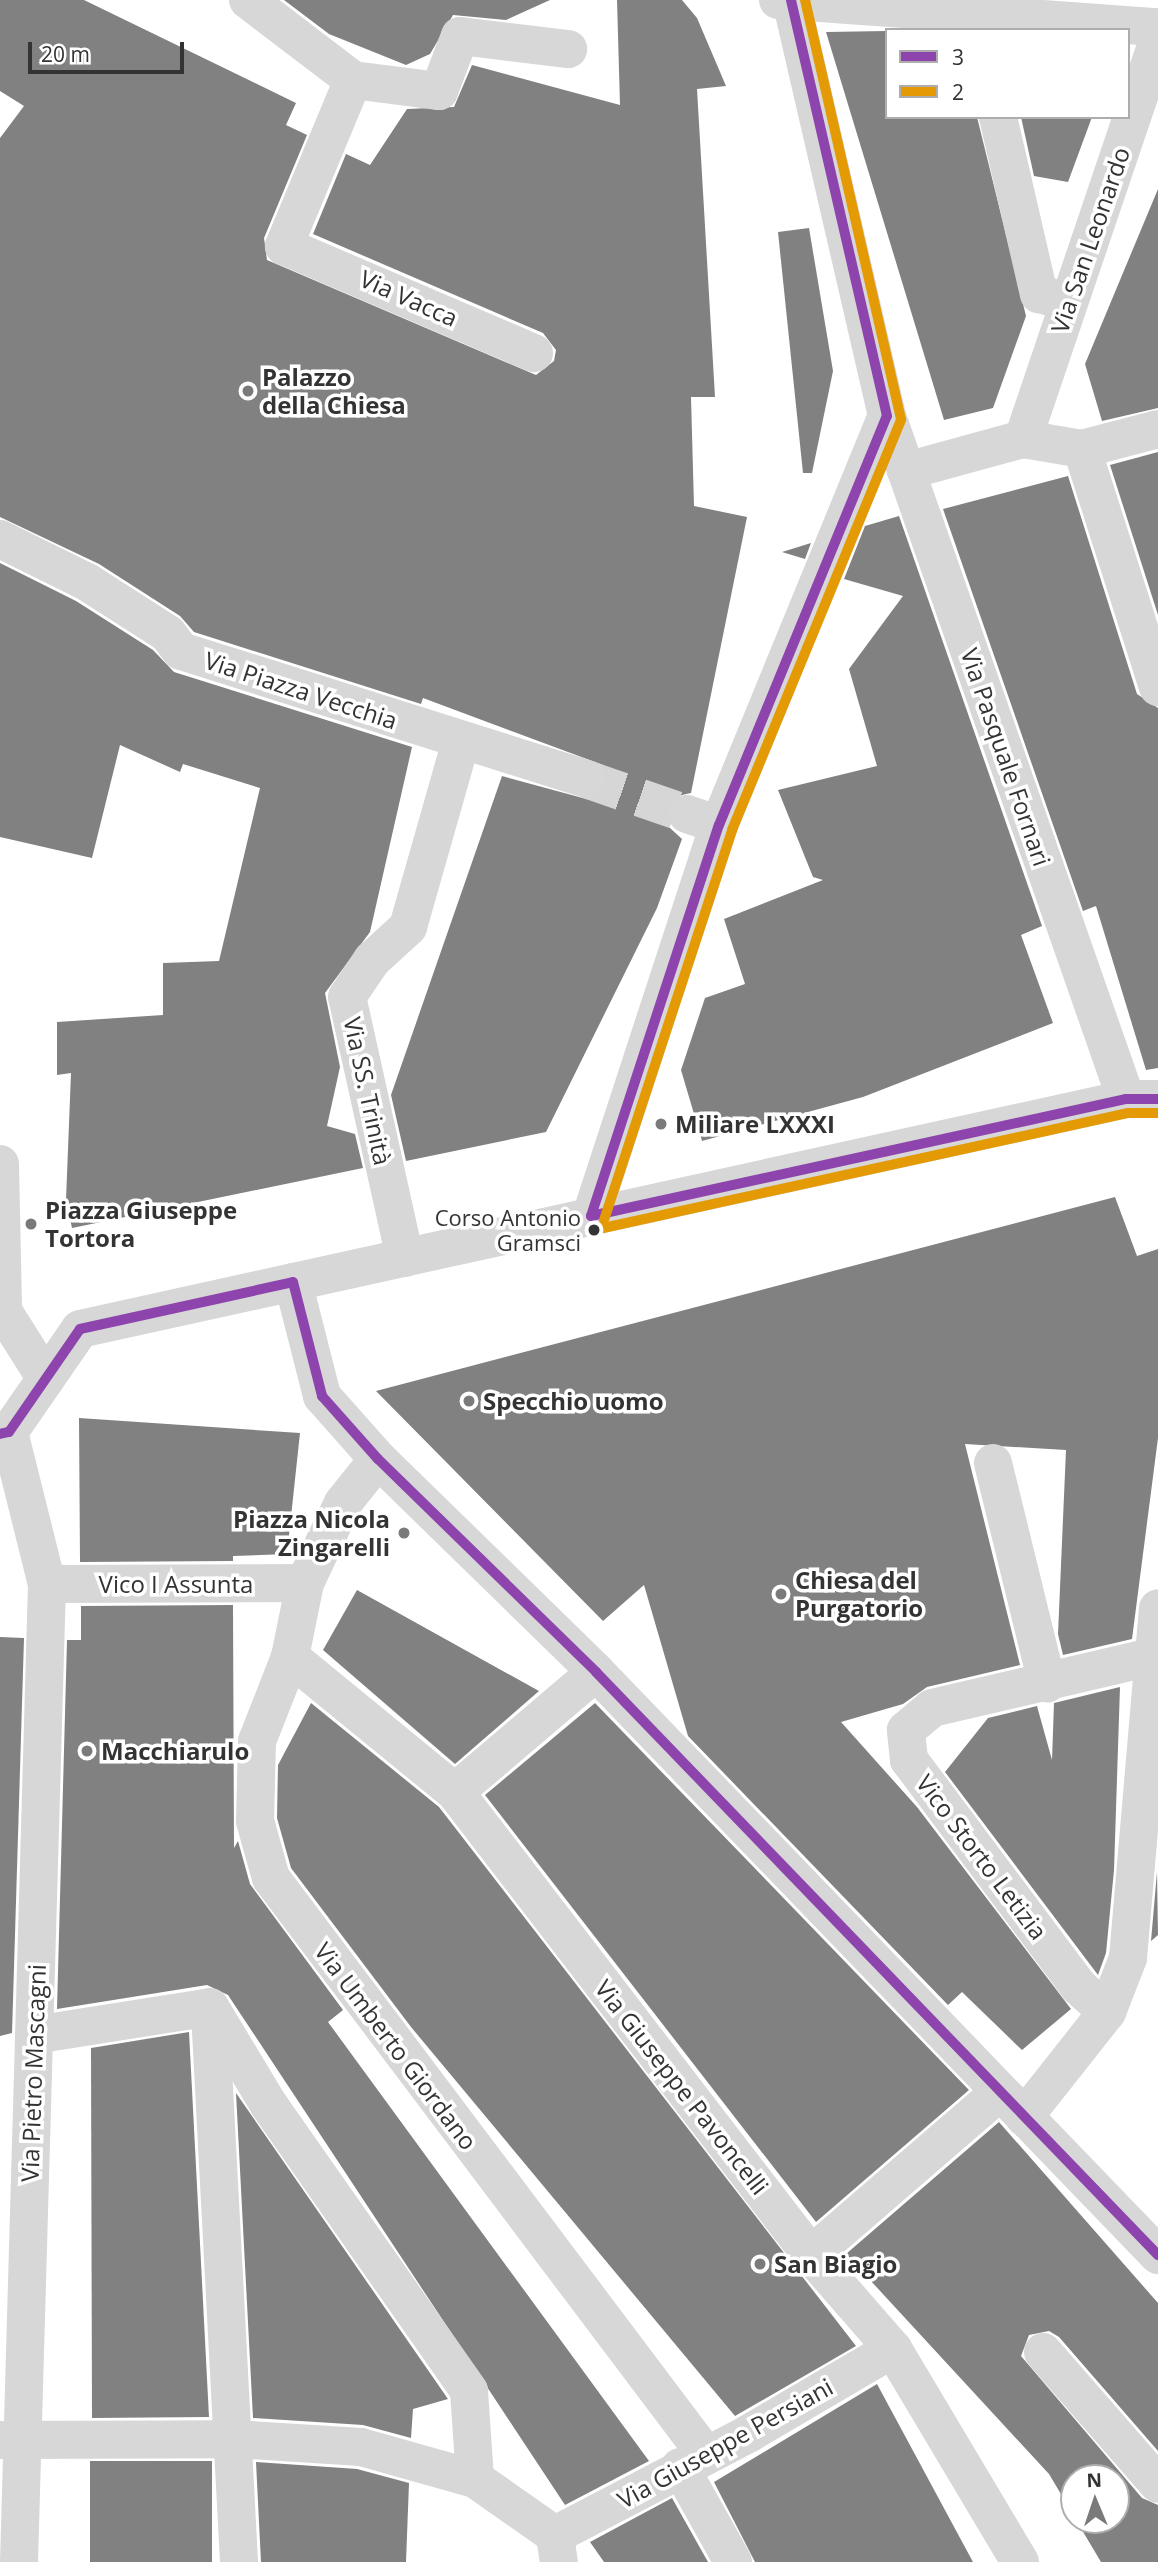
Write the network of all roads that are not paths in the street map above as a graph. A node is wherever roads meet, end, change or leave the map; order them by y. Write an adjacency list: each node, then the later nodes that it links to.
1 (248, 0): 7 (street)
2 (787, 1): 3 (street); 11 (street, Via Pasquale Fornari)
3 (975, 22): 4 (street)
4 (1158, 27)
5 (1158, 41): 9 (street, Via San Leonardo)
6 (568, 49): 7 (street)
7 (353, 80): 10 (street, Via Vacca)
8 (998, 119): 9 (street)
9 (1069, 302): 13 (street, Via San Leonardo)
10 (534, 353)
11 (887, 415): 15 (street, Via Pasquale Fornari); 22 (street)
12 (1158, 429): 14 (street)
13 (1023, 439): 14 (street); 15 (street)
14 (1082, 450): 17 (street)
15 (906, 471): 20 (street, Via Pasquale Fornari)
16 (0, 539): 18 (street, Via Piazza Vecchia)
17 (1158, 687)
18 (460, 744): 19 (street, Via Piazza Vecchia); 23 (street, Via SS. Trinità)
19 (586, 779)
20 (1142, 1099): 22 (street)
21 (0, 1164): 25 (street)
22 (590, 1216): 23 (street)
23 (405, 1258): 24 (street)
24 (293, 1282): 25 (street); 27 (street)
25 (46, 1378): 26 (street)
26 (5, 1433): 30 (street, Via Pietro Mascagni)
27 (378, 1459): 29 (street); 34 (street)
28 (993, 1463): 35 (street)
29 (305, 1583): 30 (street, Vico I Assunta); 32 (street, Via Umberto Giordano)
30 (47, 1584): 39 (street, Via Pietro Mascagni)
31 (1158, 1608): 33 (street)
32 (290, 1657): 36 (street, Via Giuseppe Pavoncelli); 47 (street, Via Umberto Giordano)
33 (1152, 1657): 35 (street, Vico Storto Letizia); 38 (street)
34 (596, 1672): 36 (street); 40 (street)
35 (1047, 1683): 38 (street, Vico Storto Letizia)
36 (455, 1792): 41 (street, Via Giuseppe Pavoncelli)
37 (210, 2007): 39 (street); 45 (street); 48 (street)
38 (1107, 2012): 40 (street)
39 (34, 2035): 46 (street, Via Pietro Mascagni)
40 (1012, 2105): 41 (street); 42 (street)
41 (811, 2255): 43 (street, Via Giuseppe Pavoncelli)
42 (1158, 2255)
43 (893, 2348): 47 (street, Via Giuseppe Persiani); 54 (street, Via Giuseppe Pavoncelli)
44 (1043, 2352): 49 (street)
45 (234, 2439): 46 (street); 48 (street); 52 (street)
46 (11, 2441): 51 (street, Via Pietro Mascagni)
47 (693, 2461): 50 (street, Via Giuseppe Persiani); 53 (street, Via Umberto Giordano)
48 (475, 2479): 50 (street)
49 (1158, 2484)
50 (557, 2548)
51 (19, 2562)
52 (239, 2562)
53 (733, 2562)
54 (1020, 2562)

